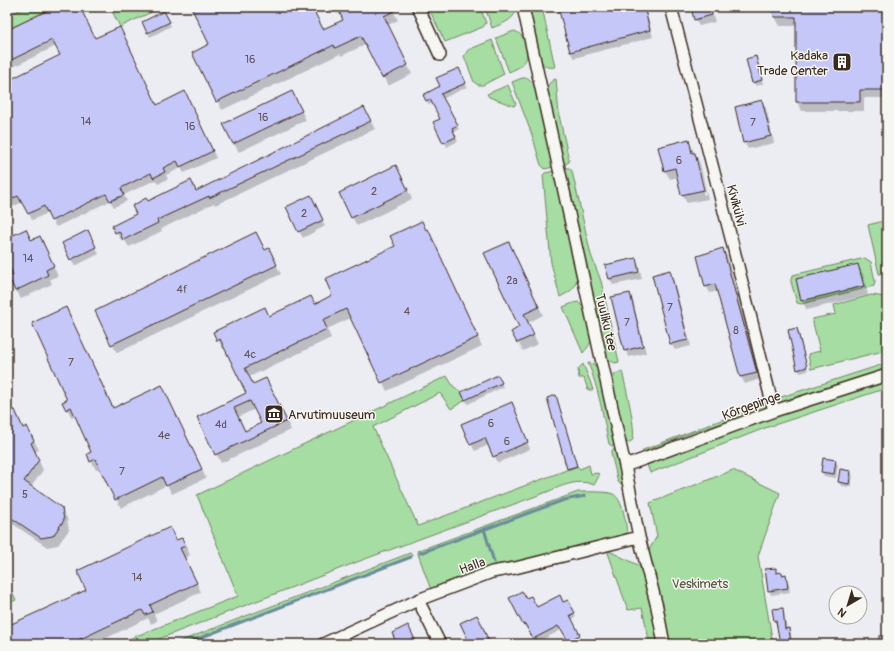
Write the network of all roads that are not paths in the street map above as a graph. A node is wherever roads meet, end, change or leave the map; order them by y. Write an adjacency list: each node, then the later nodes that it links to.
1 (418, 7): 4 (street)
2 (523, 7): 7 (street, Tuuliku tee)
3 (671, 7): 6 (street, Kivikülvi)
4 (440, 55)
5 (887, 375): 6 (street, Kõrgepinge)
6 (774, 411): 7 (street, Kõrgepinge)
7 (625, 466): 8 (street, Tuuliku tee)
8 (639, 537): 9 (street, Halla); 12 (street, Tuuliku tee)
9 (418, 600): 10 (street, Halla); 11 (street)
10 (323, 644)
11 (440, 644)
12 (664, 644)

